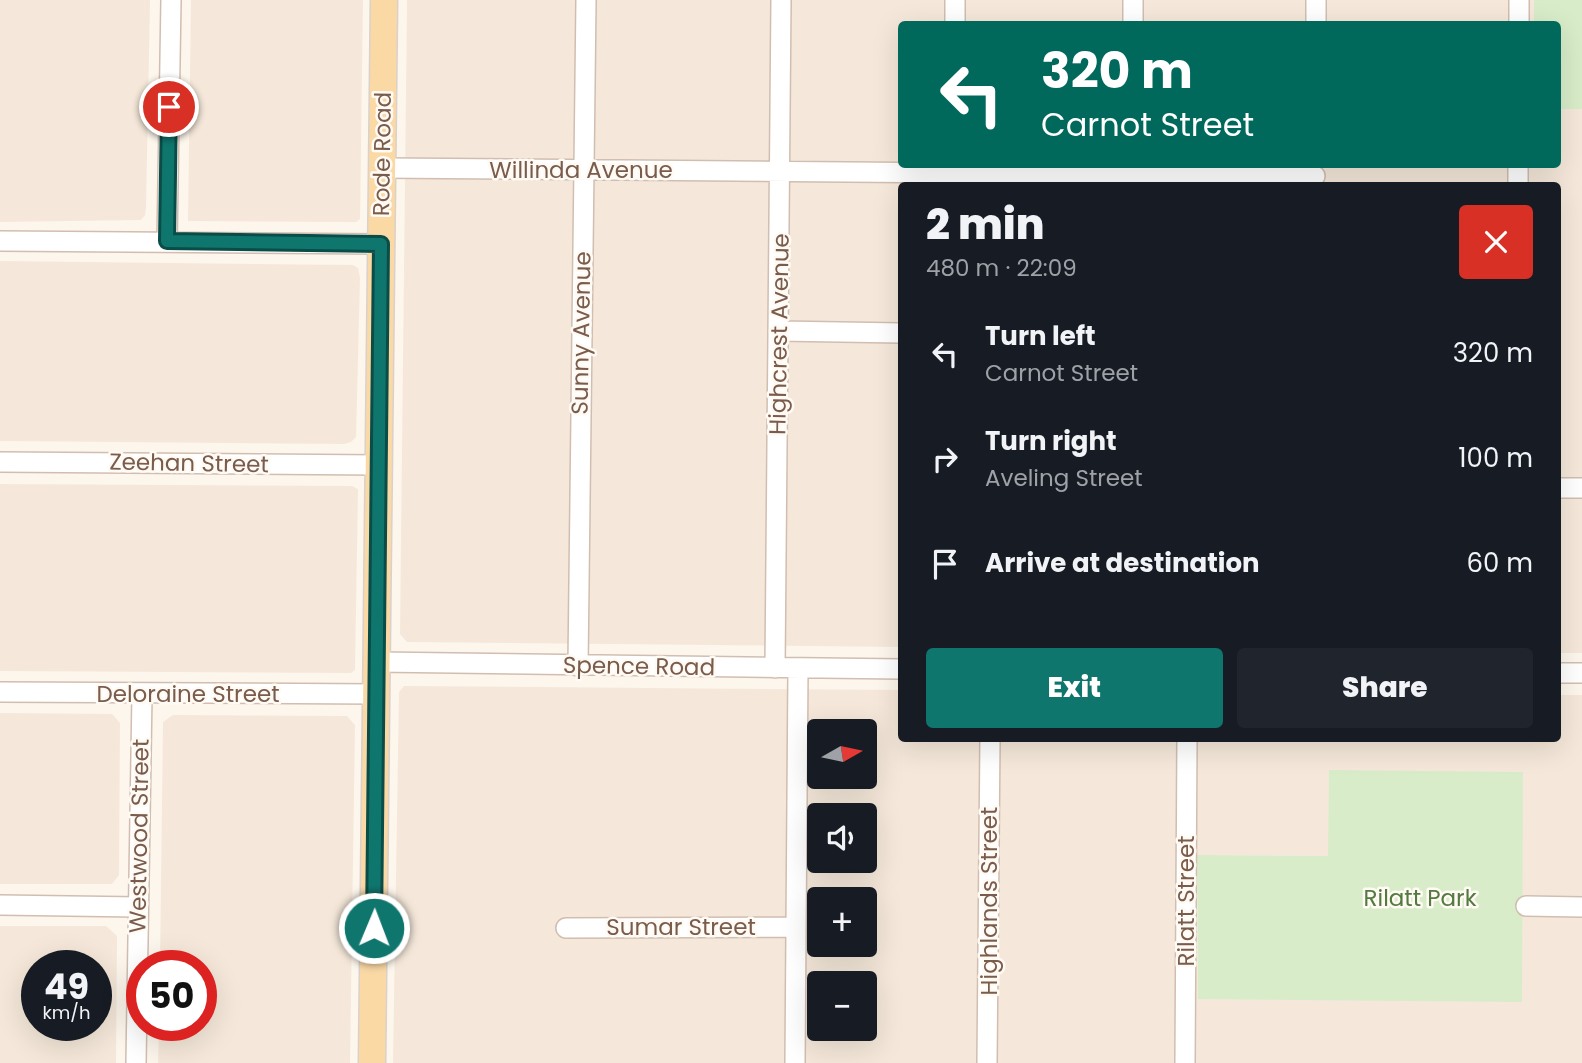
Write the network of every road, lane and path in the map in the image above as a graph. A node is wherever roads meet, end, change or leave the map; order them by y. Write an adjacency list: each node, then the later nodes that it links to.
1 (171, 0): 20 (street)
2 (384, 0): 13 (main road, Rode Road)
3 (586, 0): 15 (street, Sunny Avenue)
4 (781, 0): 17 (street, Highcrest Avenue)
5 (955, 0): 9 (street)
6 (1133, 0): 10 (street)
7 (1316, 0): 11 (street)
8 (1519, 0): 12 (street)
9 (955, 21)
10 (1133, 21)
11 (1316, 21)
12 (1519, 21)
13 (382, 169): 15 (street, Willinda Avenue); 21 (main road, Rode Road)
14 (954, 169): 16 (street, Willinda Avenue); 17 (street, Willinda Avenue)
15 (584, 170): 17 (street, Willinda Avenue); 29 (street, Sunny Avenue)
16 (1132, 170): 18 (street, Willinda Avenue)
17 (780, 172): 22 (street, Highcrest Avenue)
18 (1315, 175)
19 (0, 241): 20 (street)
20 (167, 241): 21 (street)
21 (381, 244): 25 (main road, Rode Road)
22 (779, 331): 23 (street); 30 (street, Highcrest Avenue)
23 (898, 333)
24 (0, 462): 25 (street, Zeehan Street)
25 (379, 465): 28 (main road, Rode Road)
26 (1561, 488): 27 (street)
27 (1582, 488)
28 (377, 662): 29 (street, Spence Road); 37 (main road, Rode Road)
29 (578, 666): 30 (street, Spence Road)
30 (775, 668): 31 (street, Spence Road)
31 (798, 668): 32 (street, Spence Road); 44 (street)
32 (898, 669)
33 (1561, 673): 34 (street)
34 (1582, 673)
35 (0, 692): 36 (street, Deloraine Street)
36 (142, 694): 37 (street, Deloraine Street); 41 (street, Westwood Street)
37 (377, 694): 47 (main road, Rode Road)
38 (990, 742): 49 (street, Highlands Street)
39 (1187, 742): 50 (street, Rilatt Street)
40 (0, 905): 41 (street)
41 (138, 906): 46 (street, Westwood Street)
42 (1526, 906): 43 (street)
43 (1582, 907)
44 (796, 927): 45 (street, Sumar Street); 48 (street)
45 (566, 928)
46 (136, 1063)
47 (372, 1063)
48 (795, 1063)
49 (987, 1063)
50 (1185, 1063)

